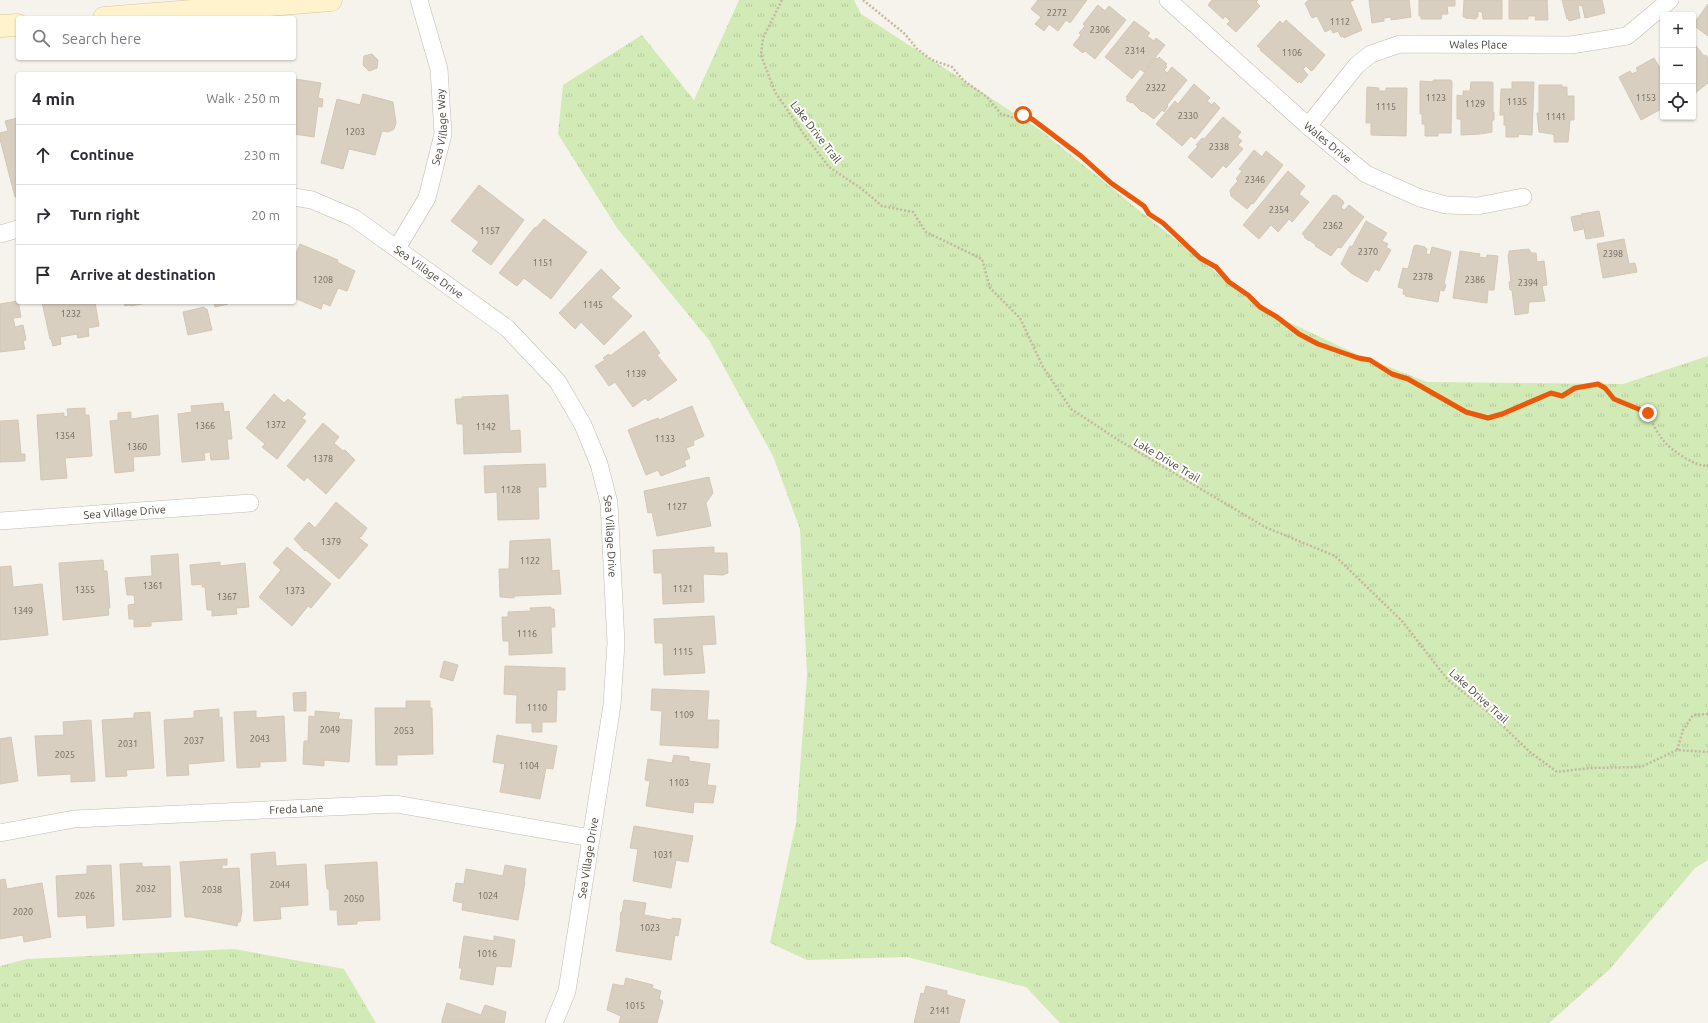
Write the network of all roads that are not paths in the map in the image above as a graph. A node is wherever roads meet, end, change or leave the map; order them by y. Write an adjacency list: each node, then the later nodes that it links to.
1 (331, 0): 5 (street)
2 (419, 0): 13 (street, Sea Village Way)
3 (1168, 0): 8 (street, Wales Drive)
4 (1670, 0): 8 (street, Wales Place)
5 (129, 16)
6 (16, 25): 7 (street)
7 (0, 26)
8 (1308, 126): 10 (street, Wales Drive)
9 (296, 196): 13 (street, Sea Village Drive)
10 (1523, 197)
11 (16, 230): 12 (street)
12 (0, 234)
13 (397, 248): 17 (street, Sea Village Drive)
14 (250, 503): 15 (street, Sea Village Drive)
15 (0, 521)
16 (0, 833): 17 (street, Freda Lane)
17 (591, 838): 18 (street, Sea Village Drive)
18 (554, 1023)

